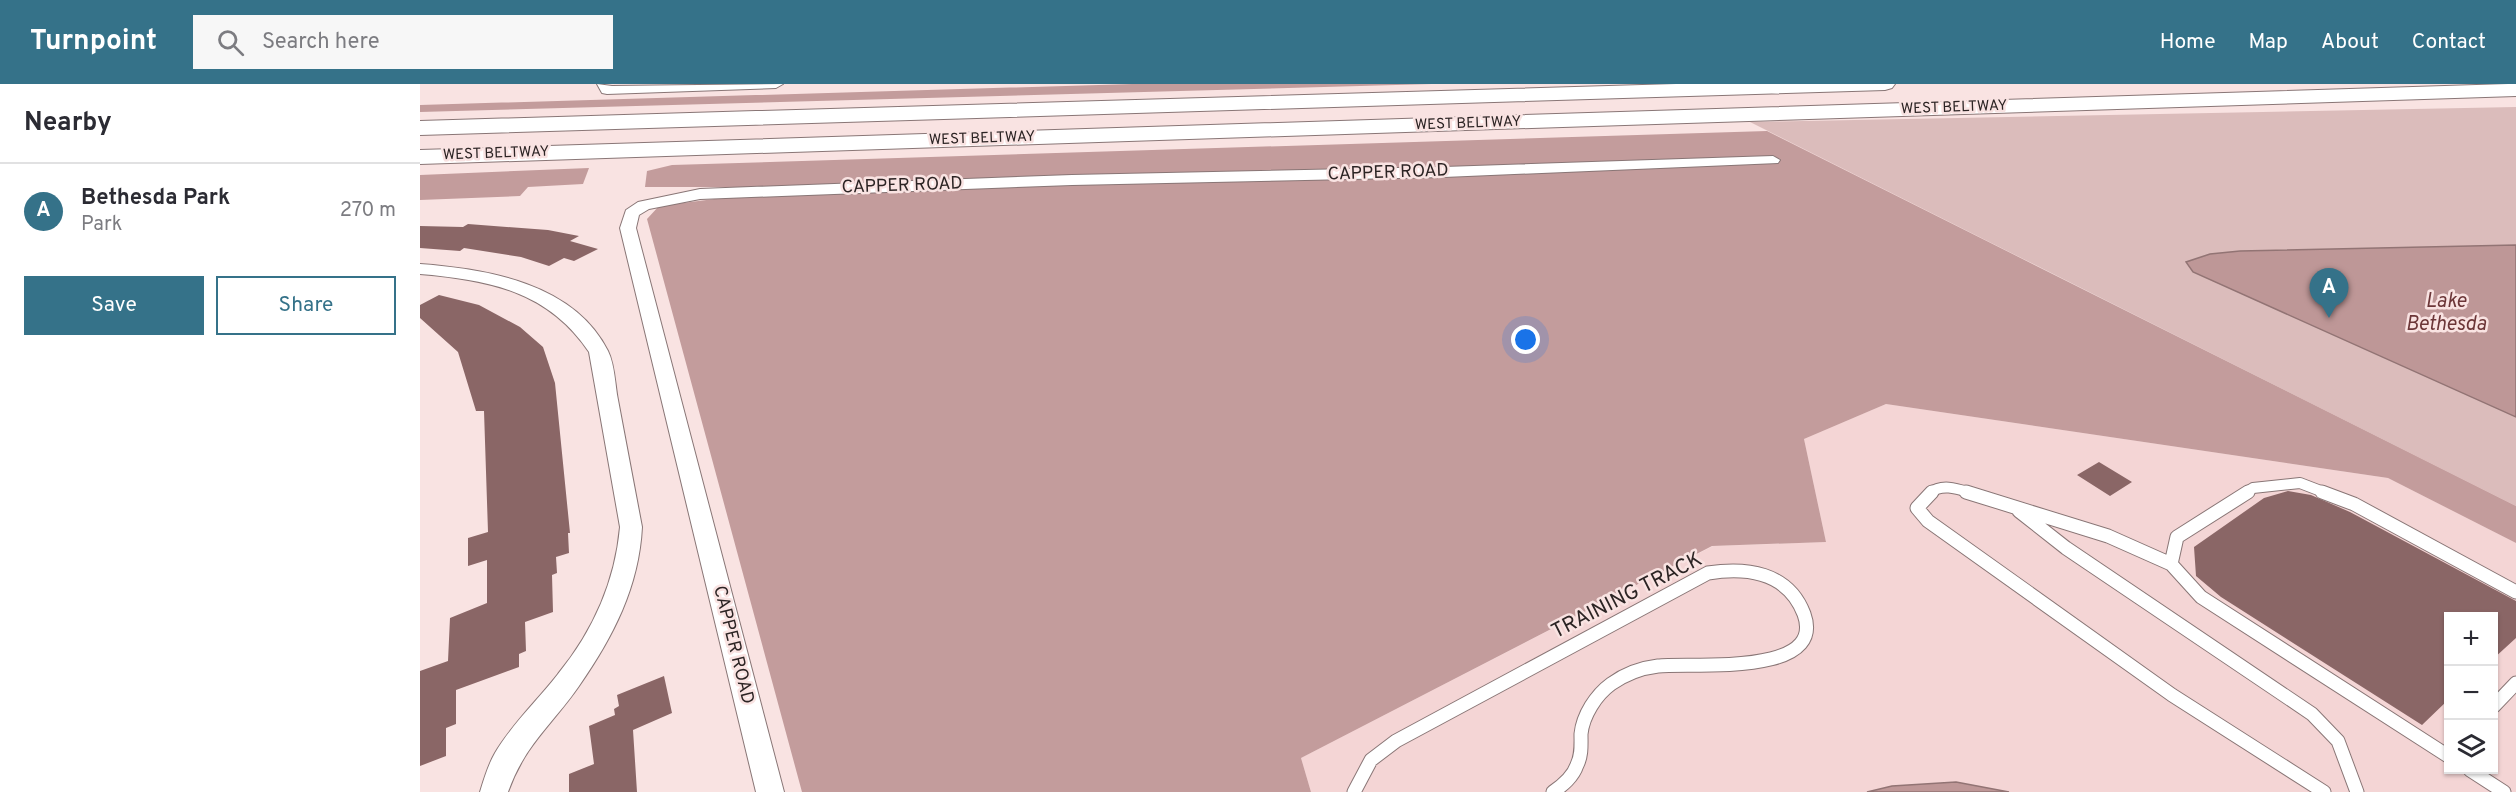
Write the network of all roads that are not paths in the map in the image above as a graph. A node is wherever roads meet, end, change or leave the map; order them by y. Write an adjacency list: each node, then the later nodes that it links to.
1 (776, 84): 3 (street)
2 (1885, 84): 5 (highway, WEST BELTWAY)
3 (606, 87)
4 (2516, 92): 6 (highway, WEST BELTWAY)
5 (420, 128)
6 (420, 157)
7 (1773, 160): 17 (street, CAPPER ROAD)
8 (420, 270): 16 (street)
9 (2012, 506): 10 (lane); 20 (lane); 21 (lane)
10 (2171, 564): 11 (lane); 14 (lane)
11 (2516, 592)
12 (2516, 683): 13 (lane)
13 (2498, 701)
14 (2444, 752)
15 (2476, 774): 22 (lane)
16 (494, 792)
17 (770, 792)
18 (1354, 792): 19 (lane, TRAINING TRACK)
19 (1553, 792)
20 (2324, 792)
21 (2356, 792)
22 (2504, 792)

